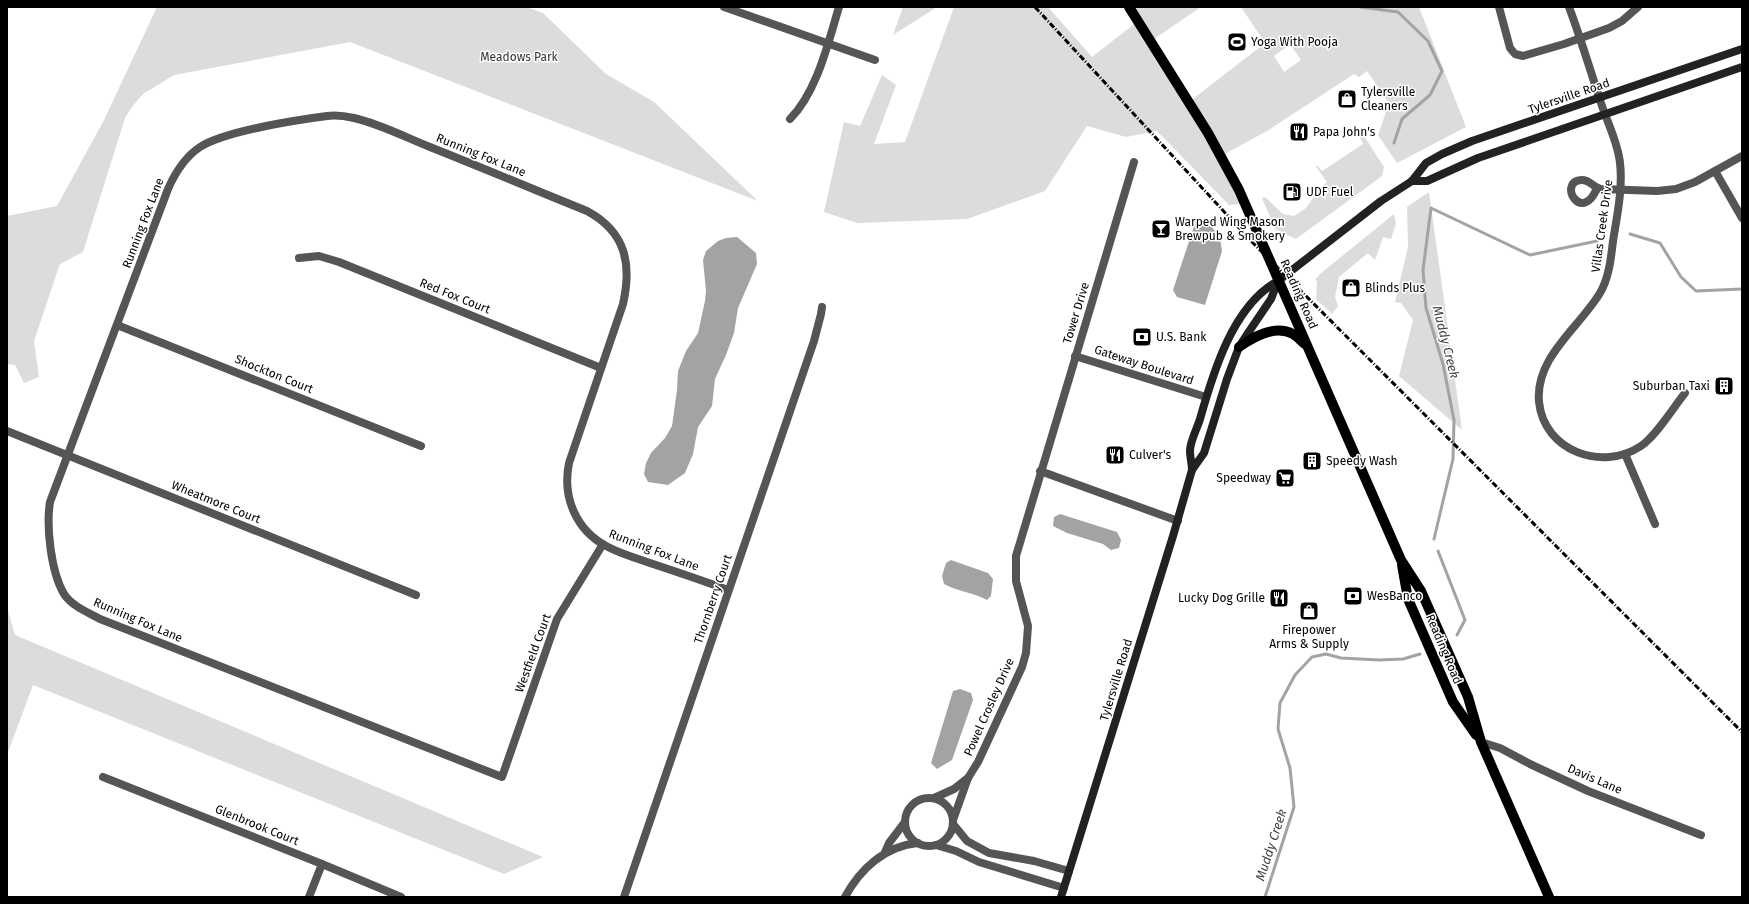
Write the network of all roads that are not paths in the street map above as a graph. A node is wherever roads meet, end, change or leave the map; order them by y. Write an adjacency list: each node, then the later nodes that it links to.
1 (724, 7): 8 (street)
2 (839, 7): 8 (street)
3 (1129, 7): 23 (main road, Reading Road)
4 (1498, 7): 7 (street)
5 (1569, 7): 7 (street, Villas Creek Drive)
6 (1638, 7): 7 (street)
7 (1579, 39): 12 (street, Villas Creek Drive)
8 (828, 44): 10 (street); 14 (street)
9 (1742, 49): 12 (main road, Tylersville Road)
10 (875, 60)
11 (1742, 68): 13 (main road, Tylersville Road)
12 (1600, 98): 13 (street, Villas Creek Drive); 18 (main road, Tylersville Road)
13 (1605, 114): 18 (main road, Tylersville Road); 20 (street, Villas Creek Drive)
14 (790, 119)
15 (1742, 156): 17 (street)
16 (1134, 162): 28 (street, Tower Drive)
17 (1715, 172): 20 (street); 21 (street)
18 (1412, 181): 23 (main road, Tylersville Road)
19 (1597, 188): 20 (street)
20 (1620, 190): 34 (street, Villas Creek Drive)
21 (1742, 218)
22 (299, 258): 29 (street, Red Fox Court)
23 (1278, 281): 26 (main road, Reading Road); 27 (main road, Tylersville Road); 31 (main road, Tylersville Road)
24 (822, 307): 43 (street, Thornberry Court)
25 (117, 324): 29 (street, Running Fox Lane); 33 (street, Shockton Court); 35 (street, Running Fox Lane)
26 (1308, 346): 27 (main road); 42 (main road, Reading Road)
27 (1240, 347): 36 (main road, Tylersville Road)
28 (1075, 356): 31 (street, Gateway Boulevard); 37 (street, Tower Drive)
29 (601, 368): 41 (street, Running Fox Lane)
30 (1685, 393): 34 (street, Villas Creek Drive)
31 (1206, 397): 36 (main road, Tylersville Road)
32 (7, 431): 35 (street, Wheatmore Court)
33 (421, 446)
34 (1625, 454): 40 (street)
35 (67, 455): 44 (street, Wheatmore Court); 47 (street, Running Fox Lane)
36 (1192, 470): 39 (main road, Tylersville Road)
37 (1040, 471): 38 (street, Tower Drive); 39 (street)
38 (1037, 481): 48 (street, Powel Crosley Drive)
39 (1178, 521): 57 (main road, Tylersville Road)
40 (1655, 524)
41 (602, 544): 43 (street, Running Fox Lane); 47 (street, Westfield Court)
42 (1401, 560): 45 (main road, Reading Road); 45 (main road, Reading Road)
43 (728, 590): 61 (street, Thornberry Court)
44 (416, 595)
45 (1481, 742): 52 (street, Davis Lane); 64 (main road, Reading Road)
46 (103, 776): 56 (street, Glenbrook Court)
47 (502, 777)
48 (968, 778): 49 (street, Powel Crosley Drive); 51 (street, Powel Crosley Drive)
49 (934, 798): 50 (street); 51 (street)
50 (906, 822): 53 (street); 55 (street)
51 (953, 822): 54 (street); 57 (street)
52 (1701, 835)
53 (918, 843): 54 (street); 55 (street)
54 (936, 845): 58 (street)
55 (885, 852): 62 (street)
56 (322, 864): 59 (street); 60 (street, Glenbrook Court)
57 (1069, 871): 58 (main road, Tylersville Road)
58 (1064, 888): 63 (main road, Tylersville Road)
59 (309, 897)
60 (401, 897)
61 (624, 897)
62 (845, 897)
63 (1061, 897)
64 (1549, 897)

